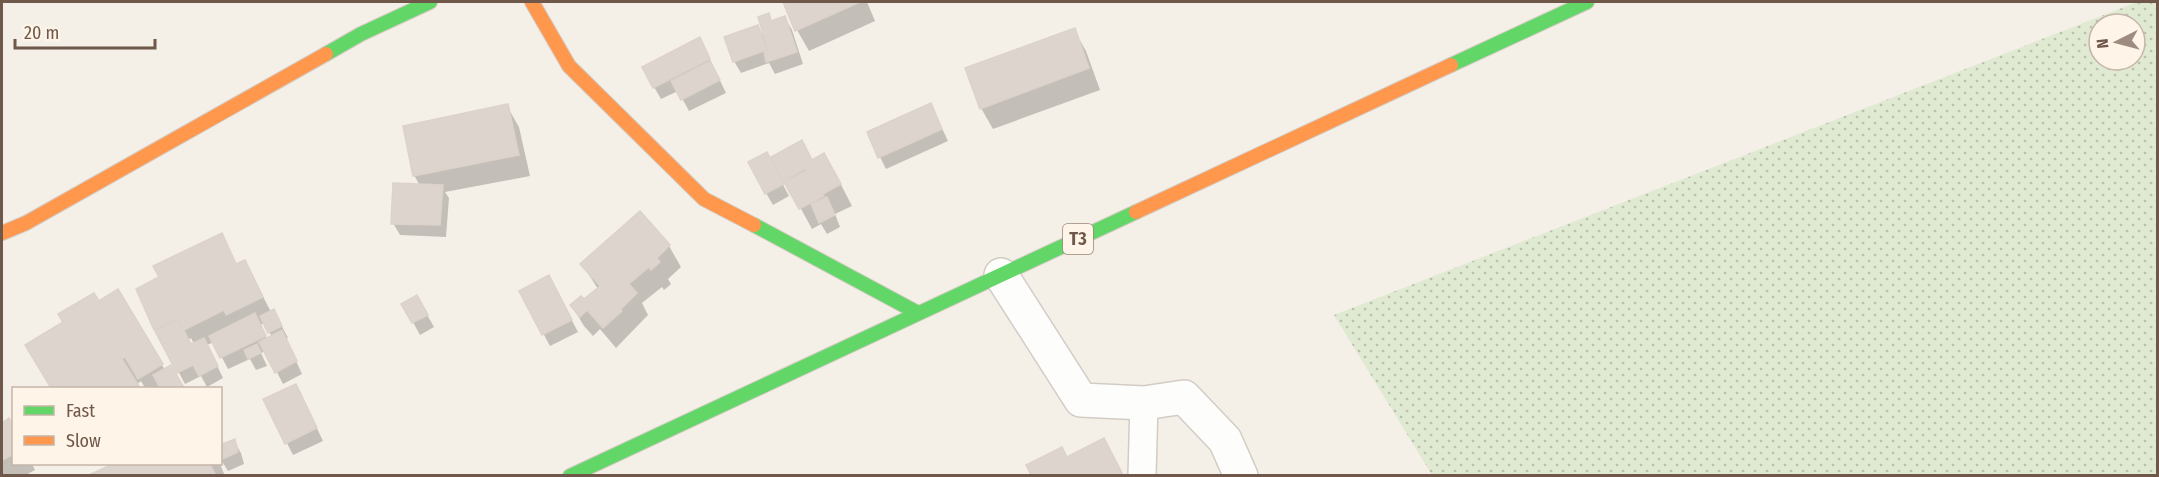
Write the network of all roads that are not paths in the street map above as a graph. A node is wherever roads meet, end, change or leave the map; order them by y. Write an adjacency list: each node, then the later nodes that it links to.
1 (430, 2): 4 (main road)
2 (532, 2): 6 (main road)
3 (1587, 2): 5 (main road, T3)
4 (2, 234)
5 (1001, 275): 6 (main road, T3); 7 (street)
6 (918, 313): 8 (main road, T3)
7 (1144, 403): 9 (lane); 10 (street)
8 (570, 476)
9 (1142, 476)
10 (1241, 476)

